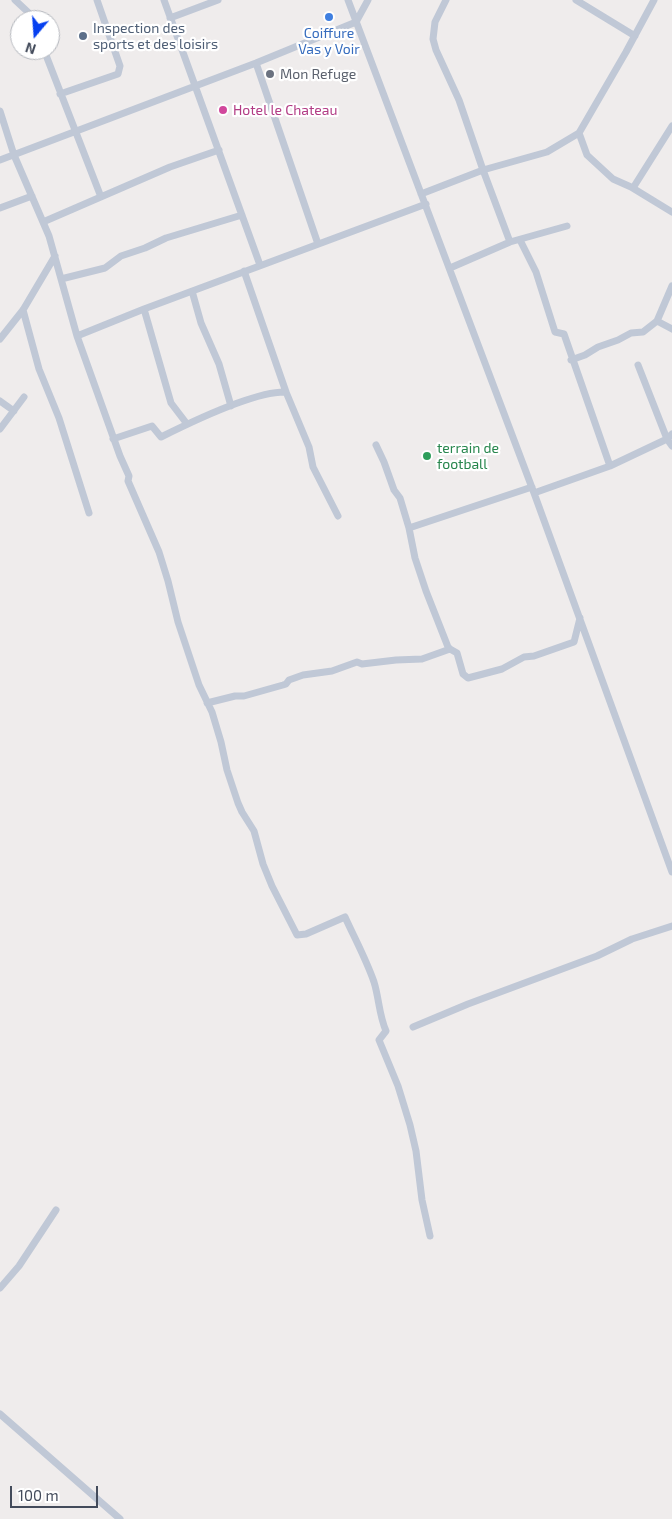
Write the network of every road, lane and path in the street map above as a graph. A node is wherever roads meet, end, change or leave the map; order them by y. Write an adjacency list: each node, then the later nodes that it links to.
1 (15, 0): 10 (street)
2 (97, 0): 17 (street)
3 (164, 0): 11 (street)
4 (218, 0): 11 (street)
5 (348, 0): 12 (street)
6 (368, 0): 12 (street)
7 (446, 0): 25 (street)
8 (576, 0): 13 (street)
9 (654, 0): 13 (street)
10 (26, 10)
11 (170, 18): 16 (street)
12 (356, 22): 15 (street); 27 (street)
13 (635, 36): 21 (street)
14 (48, 60): 17 (street)
15 (256, 63): 16 (street); 38 (street)
16 (195, 85): 20 (street); 22 (street)
17 (60, 94): 20 (street)
18 (0, 111): 23 (street)
19 (672, 126): 26 (street)
20 (74, 131): 23 (street); 29 (street)
21 (579, 133): 25 (street); 26 (street)
22 (218, 150): 29 (street); 33 (street)
23 (14, 155): 24 (street); 28 (street)
24 (0, 160)
25 (483, 170): 27 (street); 37 (street)
26 (633, 188): 32 (street)
27 (421, 194): 30 (street)
28 (32, 196): 31 (street); 34 (street)
29 (101, 197): 34 (street)
30 (426, 204): 38 (street); 41 (street)
31 (0, 208)
32 (672, 212)
33 (242, 215): 40 (street); 43 (street)
34 (43, 222): 39 (street)
35 (567, 226): 36 (street)
36 (520, 240): 37 (street); 52 (street)
37 (510, 242): 41 (street)
38 (318, 244): 40 (street)
39 (55, 256): 43 (street); 47 (street)
40 (260, 265): 42 (street)
41 (450, 268): 65 (street)
42 (244, 271): 45 (street); 54 (street)
43 (61, 279): 50 (street)
44 (672, 286): 48 (street)
45 (192, 291): 46 (street); 57 (street)
46 (144, 309): 50 (street); 59 (street)
47 (23, 310): 51 (street); 66 (street)
48 (657, 321): 49 (street); 52 (street)
49 (672, 329)
50 (77, 336): 61 (street)
51 (0, 339)
52 (571, 360): 64 (street)
53 (638, 365): 62 (street)
54 (286, 392): 57 (street); 67 (street)
55 (24, 397): 58 (street)
56 (0, 401): 58 (street)
57 (231, 406): 59 (street)
58 (14, 411): 60 (street)
59 (186, 424): 61 (street)
60 (0, 429)
61 (113, 438): 73 (street)
62 (671, 439): 64 (street)
63 (376, 445): 68 (street)
64 (610, 466): 65 (street)
65 (533, 490): 68 (street); 69 (street)
66 (89, 513)
67 (338, 516)
68 (409, 528): 72 (street)
69 (580, 618): 70 (street); 71 (street)
70 (587, 638): 71 (street); 74 (street)
71 (574, 642): 72 (street)
72 (450, 649): 73 (street)
73 (207, 703): 78 (street)
74 (672, 872)
75 (672, 926): 76 (street)
76 (413, 1027)
77 (56, 1210): 79 (street)
78 (430, 1236)
79 (0, 1288)
80 (0, 1414): 81 (street)
81 (120, 1519)

